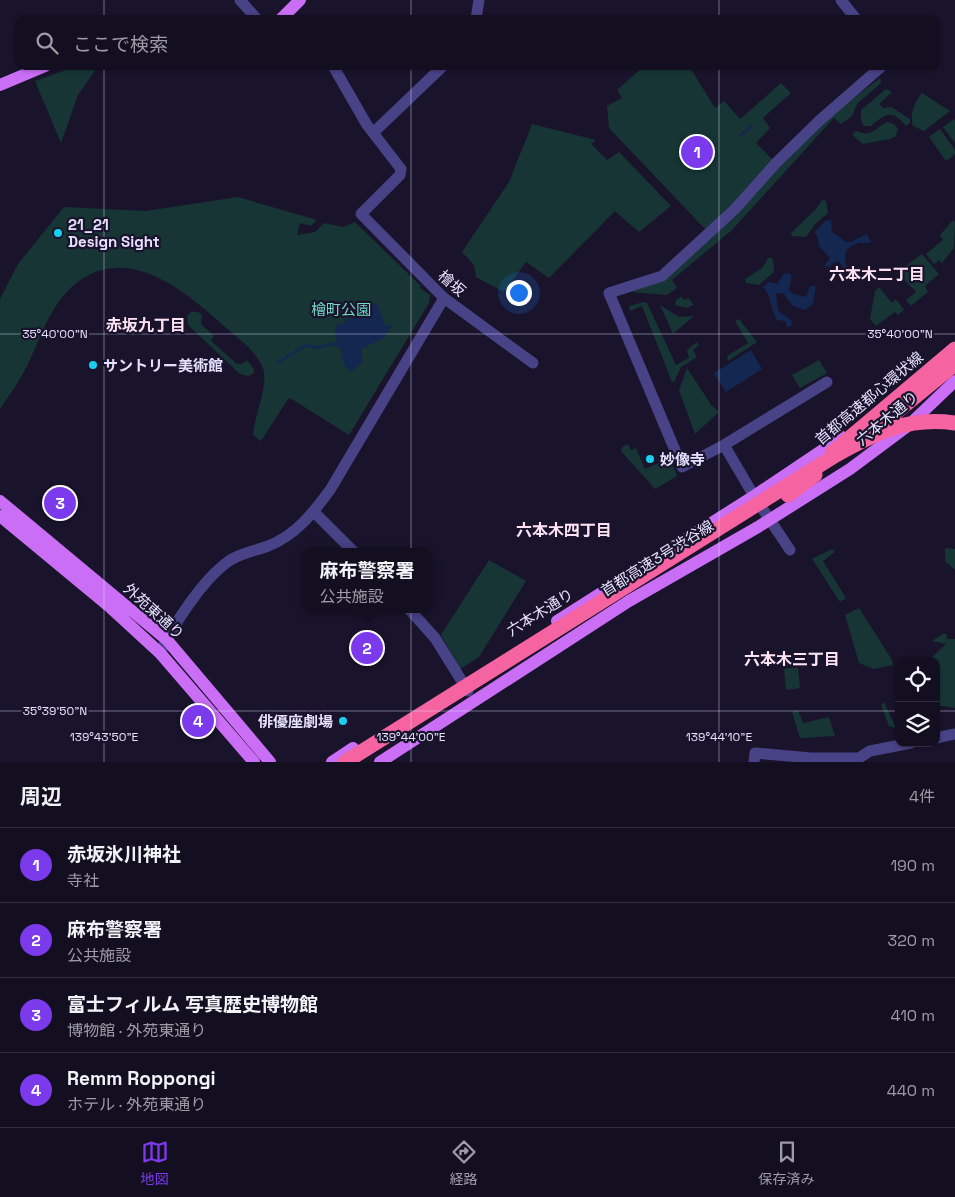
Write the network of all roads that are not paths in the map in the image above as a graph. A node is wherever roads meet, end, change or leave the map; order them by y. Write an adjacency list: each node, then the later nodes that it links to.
1 (240, 0): 5 (street)
2 (300, 0): 6 (main road)
3 (481, 0): 7 (street)
4 (841, 0): 8 (street)
5 (253, 15)
6 (285, 15)
7 (477, 15)
8 (853, 15)
9 (36, 70): 13 (main road)
10 (335, 70): 14 (street)
11 (439, 70): 14 (street)
12 (877, 70): 24 (street)
13 (0, 85)
14 (374, 132): 15 (street, 檜坂)
15 (444, 298): 18 (street, 檜坂); 29 (street)
16 (955, 343): 27 (main road, 六本木通り)
17 (955, 349): 25 (highway, 首都高速都心環状線, bridge)
18 (533, 363)
19 (955, 364): 26 (highway, 首都高速3号渋谷線, bridge)
20 (955, 381): 22 (main road, 六本木通り)
21 (827, 382): 24 (street)
22 (909, 425): 23 (main road); 31 (main road, 六本木通り)
23 (955, 426): 25 (highway, bridge); 26 (highway)
24 (724, 445): 27 (street)
25 (804, 473): 48 (highway, 首都高速3号渋谷線, bridge)
26 (788, 495): 50 (highway, 首都高速3号渋谷線)
27 (754, 496): 31 (street); 38 (main road, 六本木通り)
28 (0, 501): 36 (main road, 外苑東通り)
29 (314, 512): 32 (street); 36 (street)
30 (0, 516): 37 (main road, 外苑東通り)
31 (769, 520): 33 (street); 34 (main road, 六本木通り)
32 (350, 548)
33 (790, 550)
34 (629, 601): 38 (main road); 39 (main road, 六本木通り)
35 (413, 613): 38 (street)
36 (166, 640): 37 (street); 46 (main road, 外苑東通り)
37 (160, 653): 45 (main road, 外苑東通り)
38 (465, 686): 40 (main road); 47 (main road, 六本木通り)
39 (432, 728): 40 (main road); 51 (main road, 六本木通り)
40 (407, 729): 49 (main road)
41 (955, 734): 42 (street)
42 (940, 737)
43 (895, 746): 44 (street)
44 (754, 758)
45 (254, 762)
46 (270, 762)
47 (332, 762)
48 (345, 762)
49 (355, 762)
50 (365, 762)
51 (380, 762)

